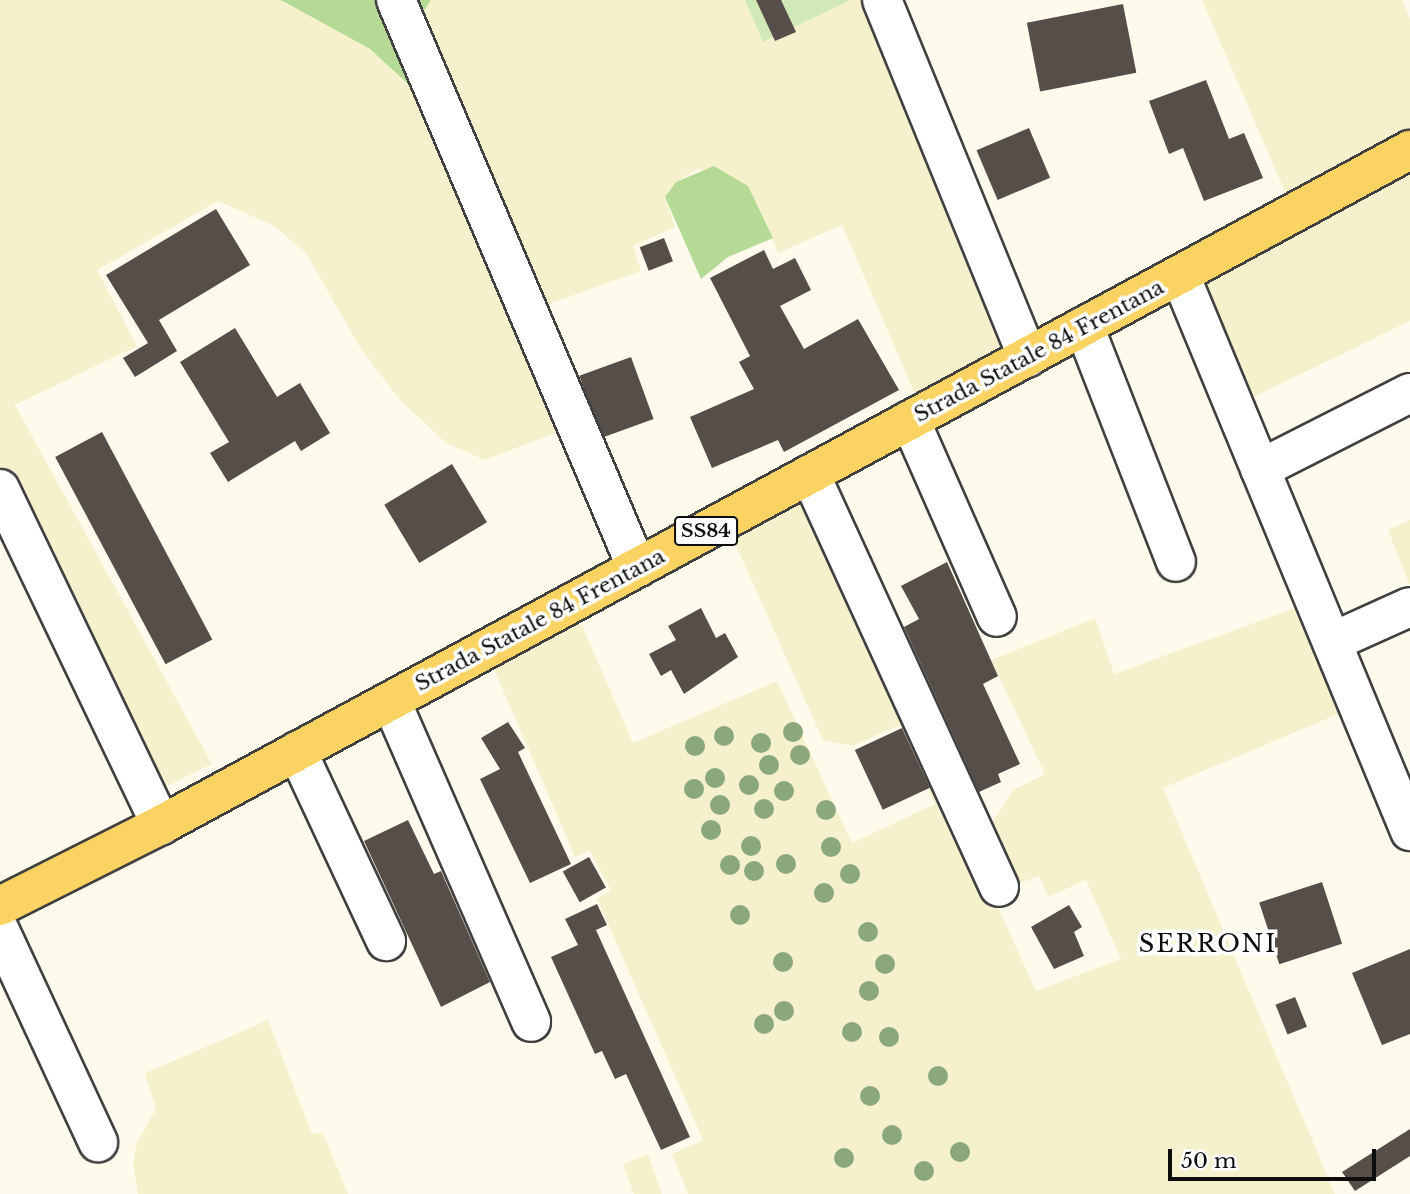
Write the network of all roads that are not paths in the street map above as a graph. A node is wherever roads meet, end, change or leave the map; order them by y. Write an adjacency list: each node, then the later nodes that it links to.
1 (396, 0): 13 (street)
2 (883, 0): 6 (street)
3 (1410, 150): 4 (main road, Strada Statale 84 Frentana / SS84)
4 (1180, 275): 5 (main road, Strada Statale 84 Frentana / SS84); 9 (street)
5 (1084, 326): 6 (main road, Strada Statale 84 Frentana / SS84); 12 (street)
6 (1028, 357): 8 (main road, Strada Statale 84 Frentana / SS84)
7 (1410, 393): 9 (street)
8 (910, 420): 10 (main road, Strada Statale 84 Frentana / SS84); 15 (street)
9 (1261, 469): 16 (street)
10 (810, 474): 13 (main road, Strada Statale 84 Frentana / SS84); 21 (street)
11 (0, 489): 20 (street)
12 (1176, 562)
13 (637, 568): 17 (main road, Strada Statale 84 Frentana / SS84)
14 (1410, 607): 16 (street)
15 (997, 617)
16 (1332, 642): 19 (street)
17 (391, 701): 18 (main road, Strada Statale 84 Frentana / SS84); 25 (street)
18 (297, 751): 20 (main road, Strada Statale 84 Frentana / SS84); 24 (street)
19 (1409, 824)
20 (161, 825): 22 (main road, Strada Statale 84 Frentana / SS84)
21 (999, 887)
22 (0, 906)
23 (0, 931): 26 (street)
24 (386, 941)
25 (531, 1022)
26 (98, 1142)

